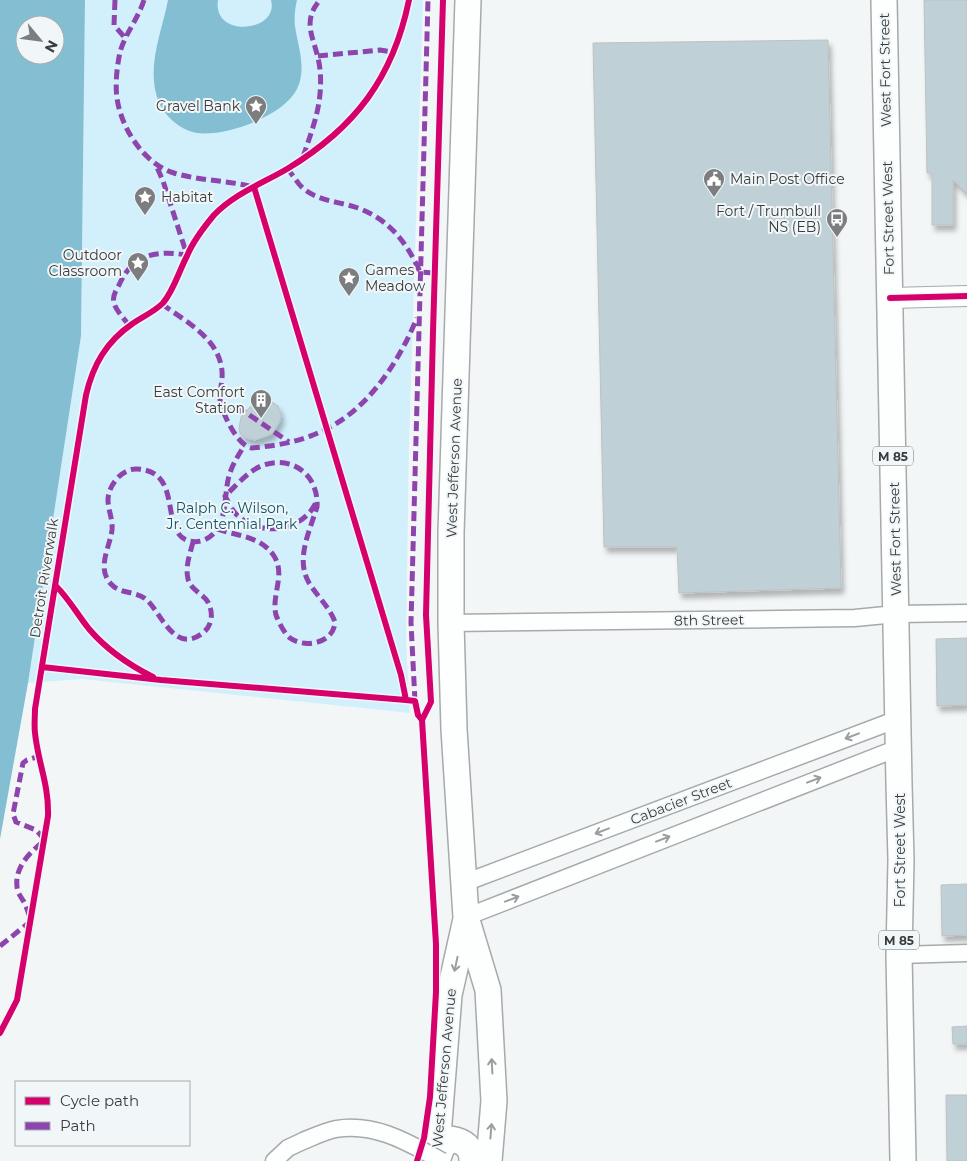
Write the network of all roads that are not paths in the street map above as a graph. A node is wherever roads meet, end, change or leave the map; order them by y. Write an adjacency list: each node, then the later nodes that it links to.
1 (468, 0): 8 (main road, West Jefferson Avenue)
2 (884, 0): 3 (main road, West Fort Street / M 85)
3 (886, 139): 5 (main road, Fort Street West / M 85)
4 (967, 296): 5 (street)
5 (890, 298): 7 (main road, West Fort Street / M 85)
6 (967, 613): 7 (street, 8th Street)
7 (896, 614): 8 (street, 8th Street); 9 (main road, West Fort Street / M 85)
8 (451, 624): 11 (main road, West Jefferson Avenue)
9 (898, 719): 10 (main road, Fort Street West / M 85); 11 (street, Cabacier Street, one-way to 11)
10 (898, 748): 12 (street, Cabacier Street, one-way to 10); 14 (main road, Fort Street West / M 85)
11 (464, 883): 12 (main road, West Jefferson Avenue)
12 (466, 917): 16 (main road, West Jefferson Avenue, one-way to 16); 19 (main road, West Jefferson Avenue, one-way to 12)
13 (967, 954): 14 (street)
14 (899, 955): 20 (main road, Fort Street West / M 85)
15 (274, 1161): 17 (street, bridge)
16 (437, 1161): 18 (main road)
17 (442, 1161)
18 (472, 1161)
19 (488, 1161)
20 (903, 1161)

